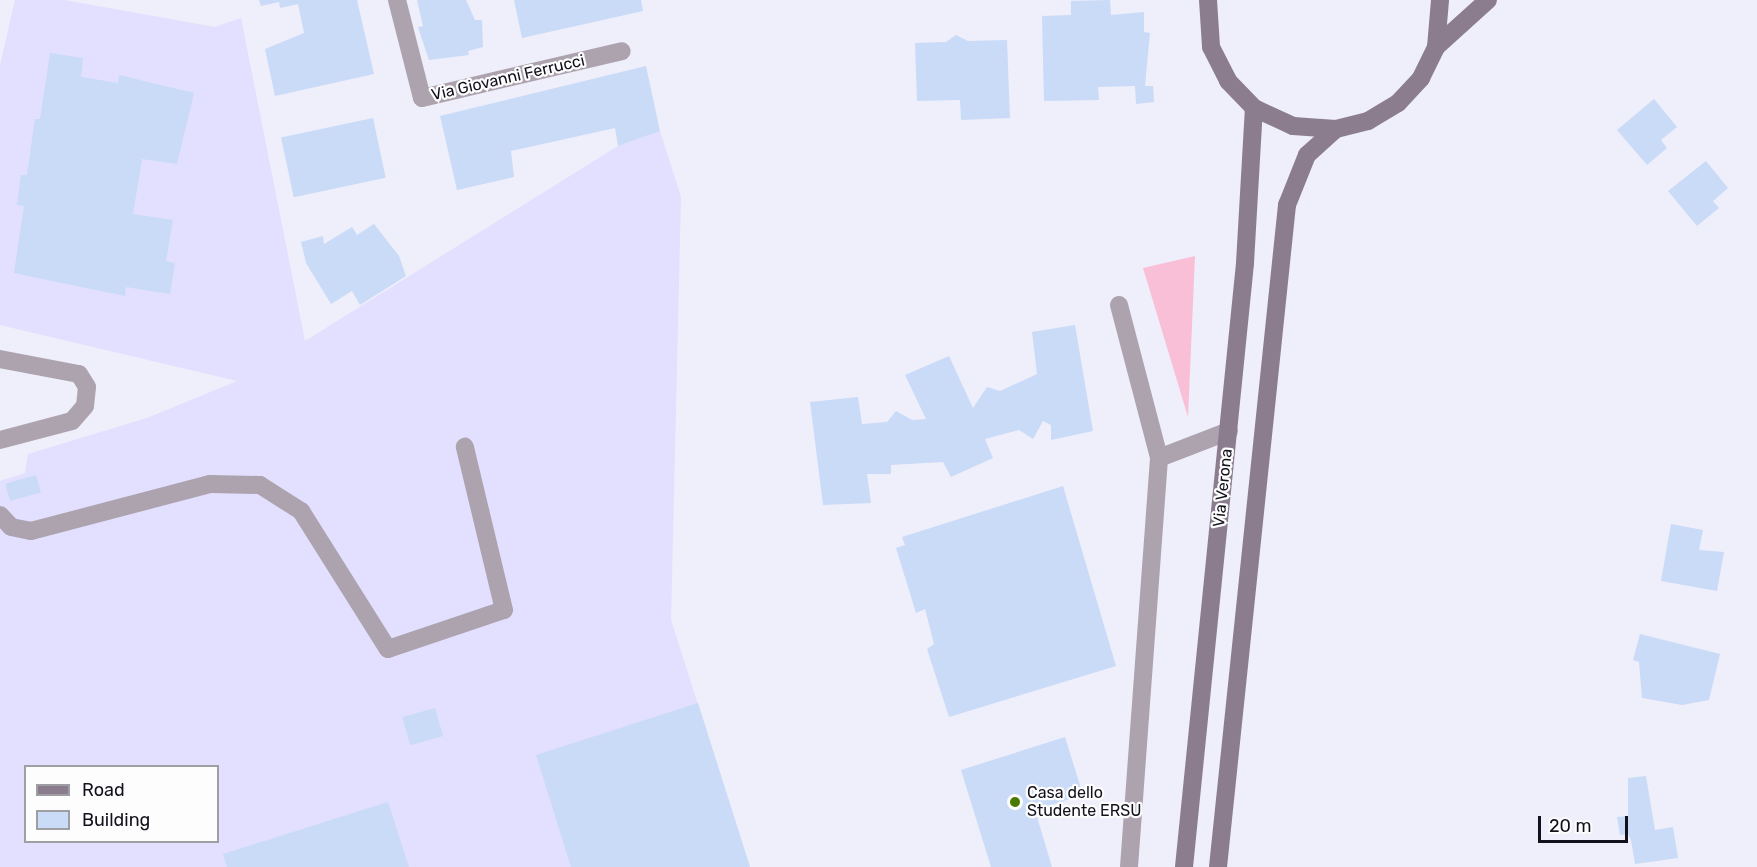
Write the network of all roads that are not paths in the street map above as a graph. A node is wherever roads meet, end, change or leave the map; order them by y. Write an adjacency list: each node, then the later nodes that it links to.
1 (397, 0): 6 (street, Via Giovanni Ferrucci)
2 (1208, 0): 7 (main road)
3 (1440, 0): 5 (main road)
4 (1488, 0): 5 (main road)
5 (1436, 47): 8 (main road)
6 (622, 51)
7 (1254, 108): 8 (main road); 11 (main road, Via Verona)
8 (1335, 129): 18 (main road, Via Verona)
9 (1119, 305): 14 (street)
10 (0, 359): 12 (street)
11 (1229, 431): 14 (street); 17 (main road, Via Verona)
12 (0, 440)
13 (465, 447): 15 (street)
14 (1159, 458): 16 (street)
15 (0, 515)
16 (1129, 867)
17 (1184, 867)
18 (1218, 867)

